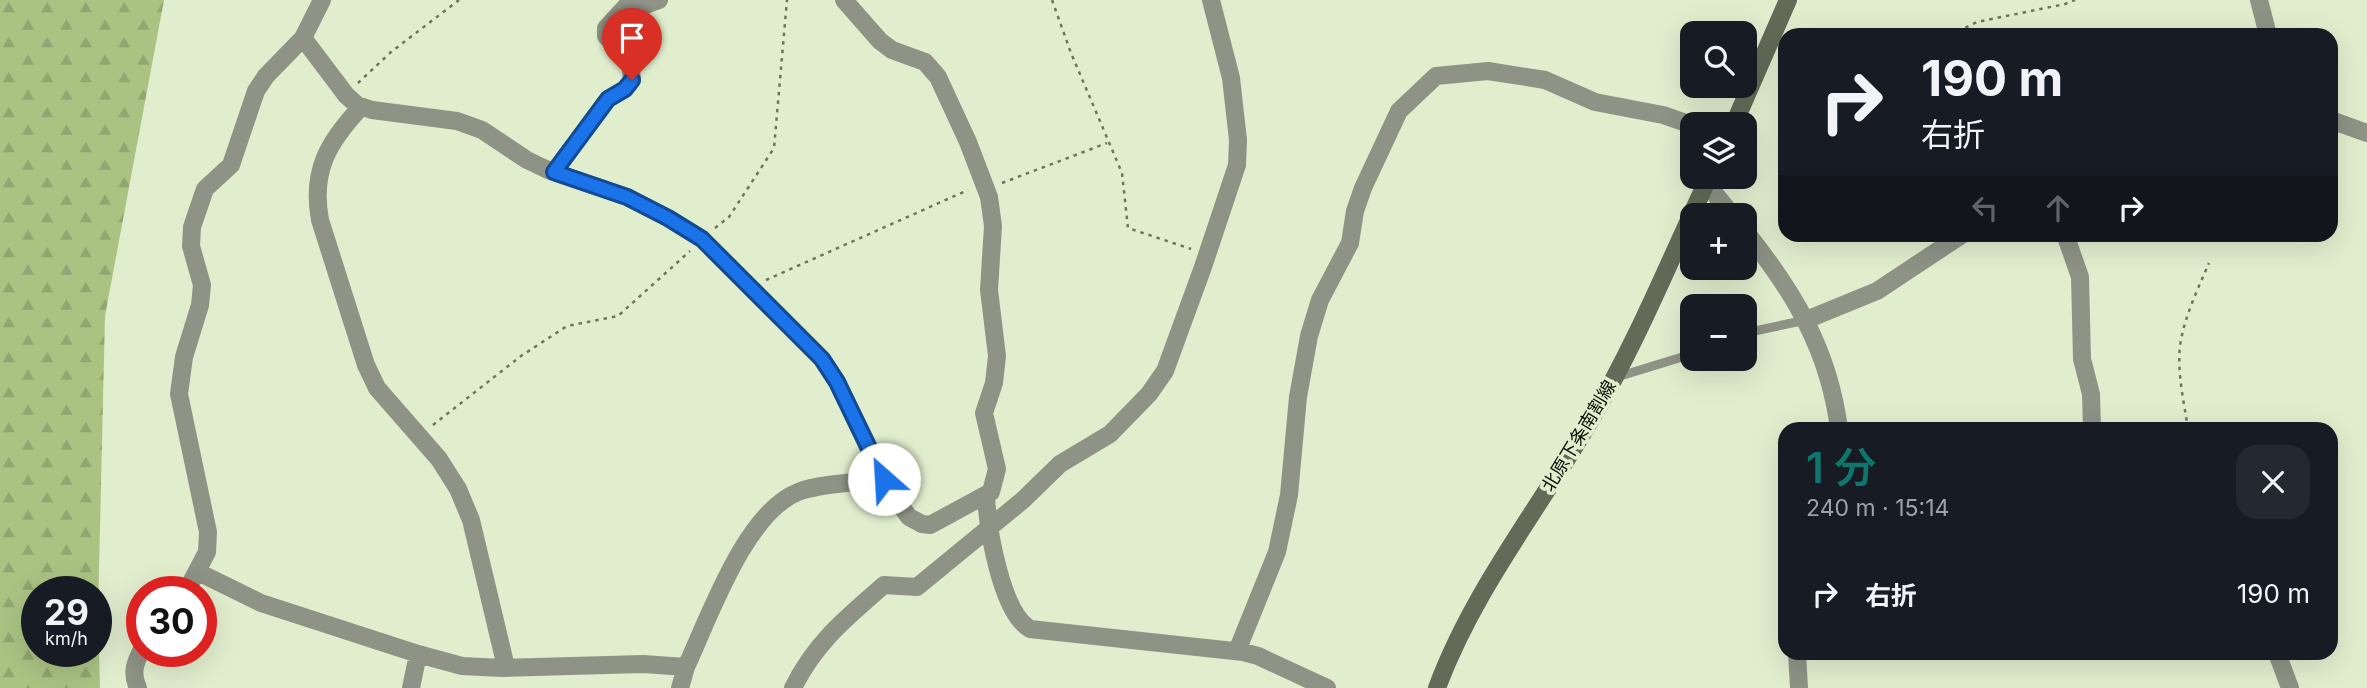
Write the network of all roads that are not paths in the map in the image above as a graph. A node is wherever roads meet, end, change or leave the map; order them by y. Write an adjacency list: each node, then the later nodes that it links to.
1 (322, 0): 8 (street)
2 (659, 0): 14 (street)
3 (844, 0): 26 (street)
4 (1212, 0): 27 (street)
5 (1788, 0): 10 (main road)
6 (2259, 0): 7 (street)
7 (2266, 28)
8 (303, 38): 9 (street); 28 (street)
9 (361, 107): 14 (street); 35 (street)
10 (1739, 112)
11 (1680, 121): 30 (street)
12 (2338, 123): 13 (street)
13 (2367, 133)
14 (554, 172): 25 (street)
15 (1703, 189): 22 (main road, 北原下条南割線)
16 (1952, 242): 19 (street)
17 (2068, 242): 24 (street)
18 (1757, 246): 19 (street)
19 (1806, 320): 20 (lane); 23 (street)
20 (1757, 330)
21 (1680, 358): 22 (lane)
22 (1615, 378): 42 (main road, 北原下条南割線)
23 (1838, 422)
24 (2092, 422)
25 (884, 479): 26 (street); 36 (street)
26 (986, 497): 27 (street)
27 (988, 529): 30 (street); 40 (street)
28 (198, 572): 29 (street); 31 (street)
29 (196, 576)
30 (1237, 651): 41 (street)
31 (418, 654): 35 (street); 38 (street)
32 (1797, 660): 43 (street)
33 (2280, 660): 44 (street)
34 (134, 667): 37 (street)
35 (506, 667): 36 (street)
36 (686, 667): 39 (street)
37 (138, 688)
38 (411, 688)
39 (680, 688)
40 (793, 688)
41 (1327, 688)
42 (1437, 688)
43 (1799, 688)
44 (2290, 688)

